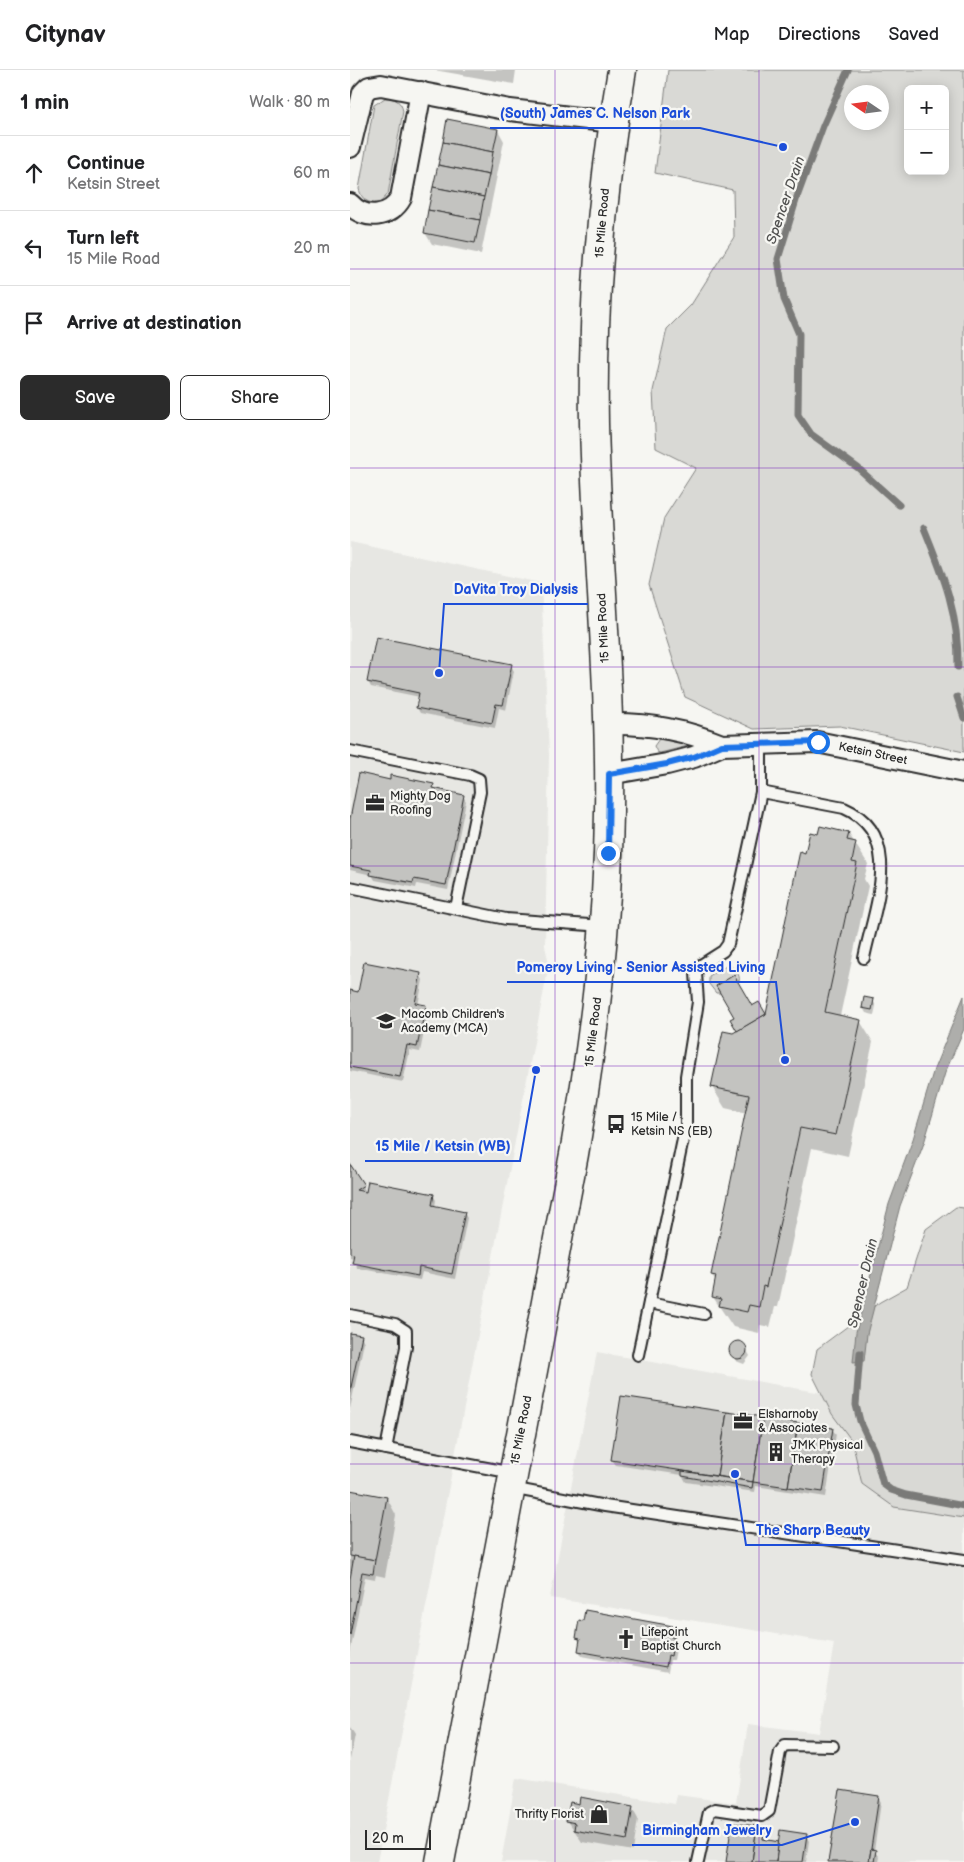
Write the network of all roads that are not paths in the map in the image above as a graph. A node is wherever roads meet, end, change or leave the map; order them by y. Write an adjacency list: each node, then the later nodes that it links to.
1 (622, 70): 3 (main road, 15 Mile Road)
2 (421, 92): 3 (street); 4 (street); 5 (street)
3 (613, 122): 6 (main road, 15 Mile Road)
4 (350, 147)
5 (350, 204)
6 (608, 724): 8 (street, Ketsin Street); 11 (main road, 15 Mile Road)
7 (761, 744): 8 (street, Ketsin Street); 10 (street, Ketsin Street); 12 (lane)
8 (722, 745): 11 (street, Ketsin Street)
9 (350, 750): 14 (lane)
10 (964, 772)
11 (609, 774): 15 (main road, 15 Mile Road)
12 (761, 792): 16 (lane); 17 (lane)
13 (350, 887): 14 (lane)
14 (456, 908): 15 (lane)
15 (604, 926): 23 (main road, 15 Mile Road)
16 (864, 958)
17 (649, 1303): 18 (lane); 20 (lane)
18 (704, 1314)
19 (350, 1315): 22 (lane)
20 (638, 1355)
21 (350, 1442): 22 (lane)
22 (386, 1449): 23 (lane)
23 (512, 1481): 24 (lane); 26 (main road, 15 Mile Road)
24 (964, 1560)
25 (833, 1746): 27 (lane)
26 (440, 1862)
27 (698, 1862)

